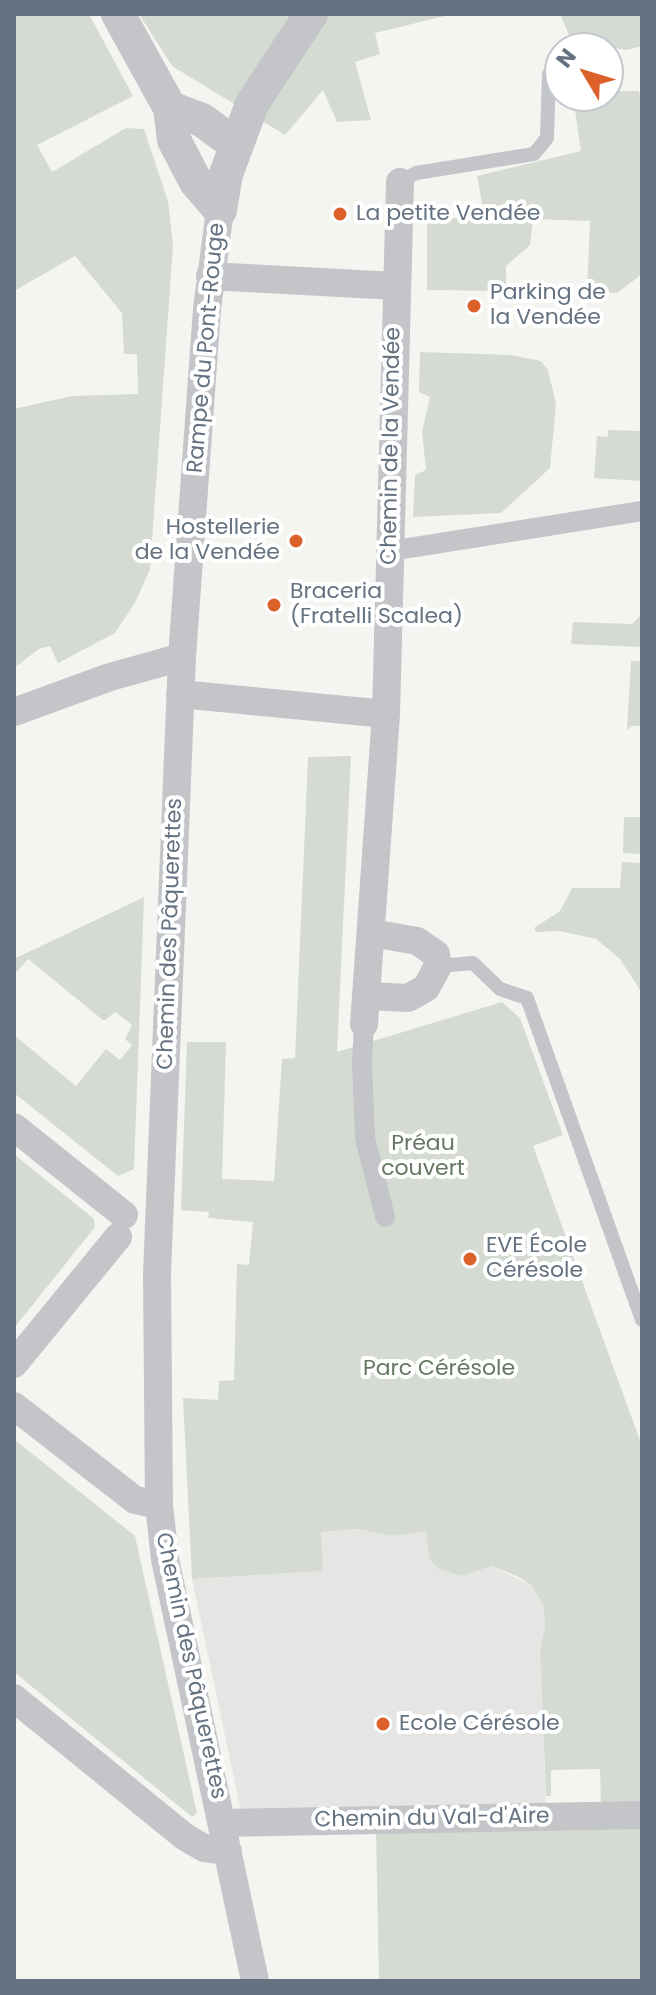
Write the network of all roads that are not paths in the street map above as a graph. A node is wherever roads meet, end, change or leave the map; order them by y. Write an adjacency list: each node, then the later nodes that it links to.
1 (118, 14): 3 (street)
2 (311, 14): 5 (street, Rampe du Pont-Rouge)
3 (170, 108): 5 (street); 7 (street)
4 (548, 112): 6 (lane, Chemin de la Vendée)
5 (236, 145): 7 (street, Rampe du Pont-Rouge)
6 (400, 182): 9 (street, Chemin de la Vendée)
7 (220, 210): 8 (street, Rampe du Pont-Rouge)
8 (210, 276): 9 (street); 12 (street, Rampe du Pont-Rouge)
9 (396, 286): 11 (street, Chemin de la Vendée)
10 (642, 511): 11 (street)
11 (390, 551): 15 (street, Chemin de la Vendée)
12 (182, 657): 13 (street, Chemin des Pâquerettes); 14 (street)
13 (180, 694): 15 (street); 21 (street, Chemin des Pâquerettes)
14 (14, 712)
15 (386, 714): 16 (street, Chemin de la Vendée)
16 (372, 933): 17 (street); 18 (street, Chemin de la Vendée)
17 (438, 966): 18 (street); 25 (lane)
18 (369, 996): 19 (street, Chemin de la Vendée)
19 (364, 1024): 22 (street)
20 (14, 1127): 23 (street)
21 (161, 1211): 23 (street); 24 (street, Chemin des Pâquerettes)
22 (385, 1217)
23 (121, 1226): 24 (street); 26 (street)
24 (158, 1252): 28 (street, Chemin des Pâquerettes)
25 (642, 1320)
26 (14, 1364)
27 (14, 1406): 28 (street)
28 (159, 1505): 31 (street, Chemin des Pâquerettes)
29 (14, 1698): 32 (street)
30 (642, 1815): 31 (street, Chemin du Val-d'Aire)
31 (223, 1823): 32 (street, Chemin des Pâquerettes)
32 (228, 1851): 33 (street, Chemin des Pâquerettes)
33 (255, 1981)

